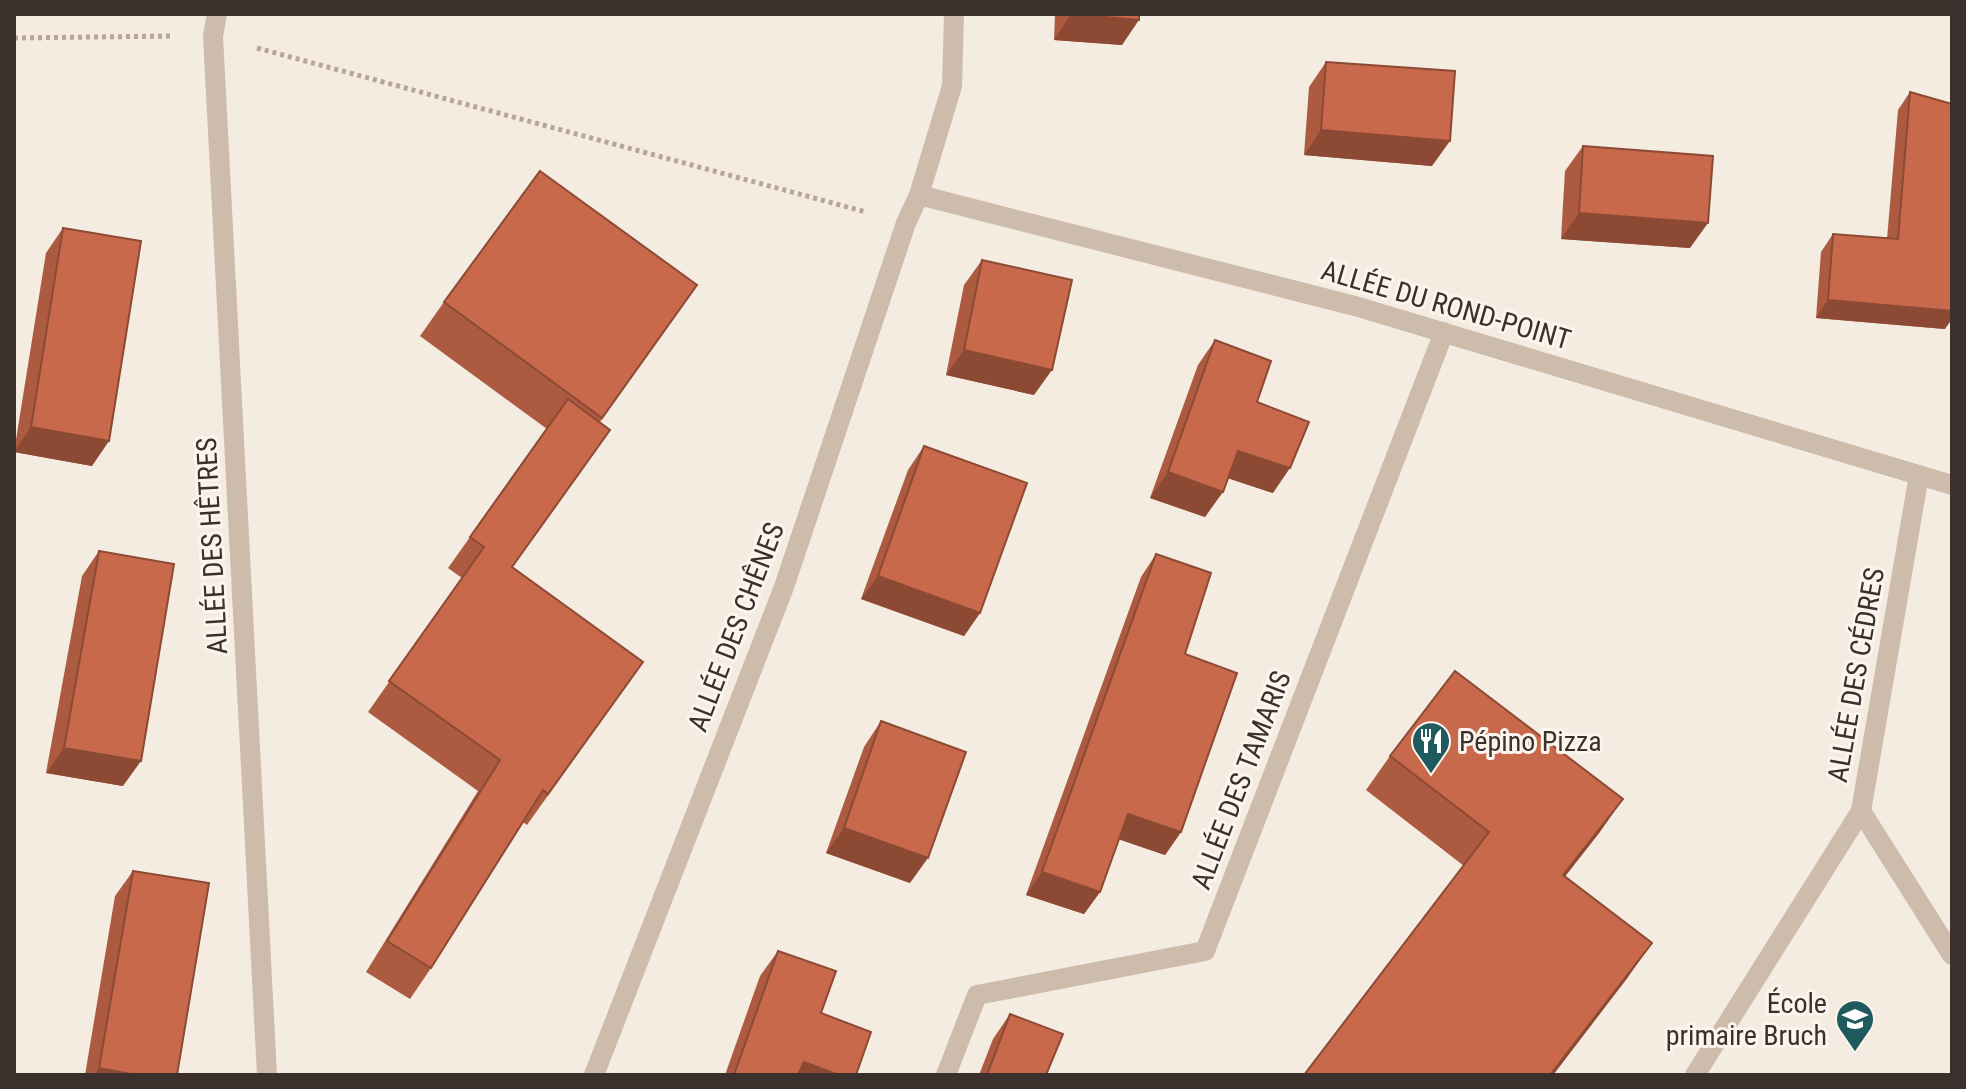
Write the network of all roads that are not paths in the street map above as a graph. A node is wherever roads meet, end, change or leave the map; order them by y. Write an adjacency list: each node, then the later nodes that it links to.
1 (217, 14): 9 (street, ALLÉE DES HÊTRES)
2 (954, 14): 3 (street, ALLÉE DES CHÊNES)
3 (919, 195): 4 (street, ALLÉE DU ROND-POINT); 10 (street, ALLÉE DES CHÊNES)
4 (1444, 332): 5 (street, ALLÉE DU ROND-POINT); 11 (street, ALLÉE DES TAMARIS)
5 (1919, 475): 6 (street, ALLÉE DU ROND-POINT); 7 (street, ALLÉE DES CÉDRES)
6 (1952, 485)
7 (1861, 811): 8 (street, ALLÉE DES CÉDRES); 12 (street)
8 (1952, 955)
9 (267, 1075)
10 (594, 1075)
11 (946, 1075)
12 (1695, 1075)

